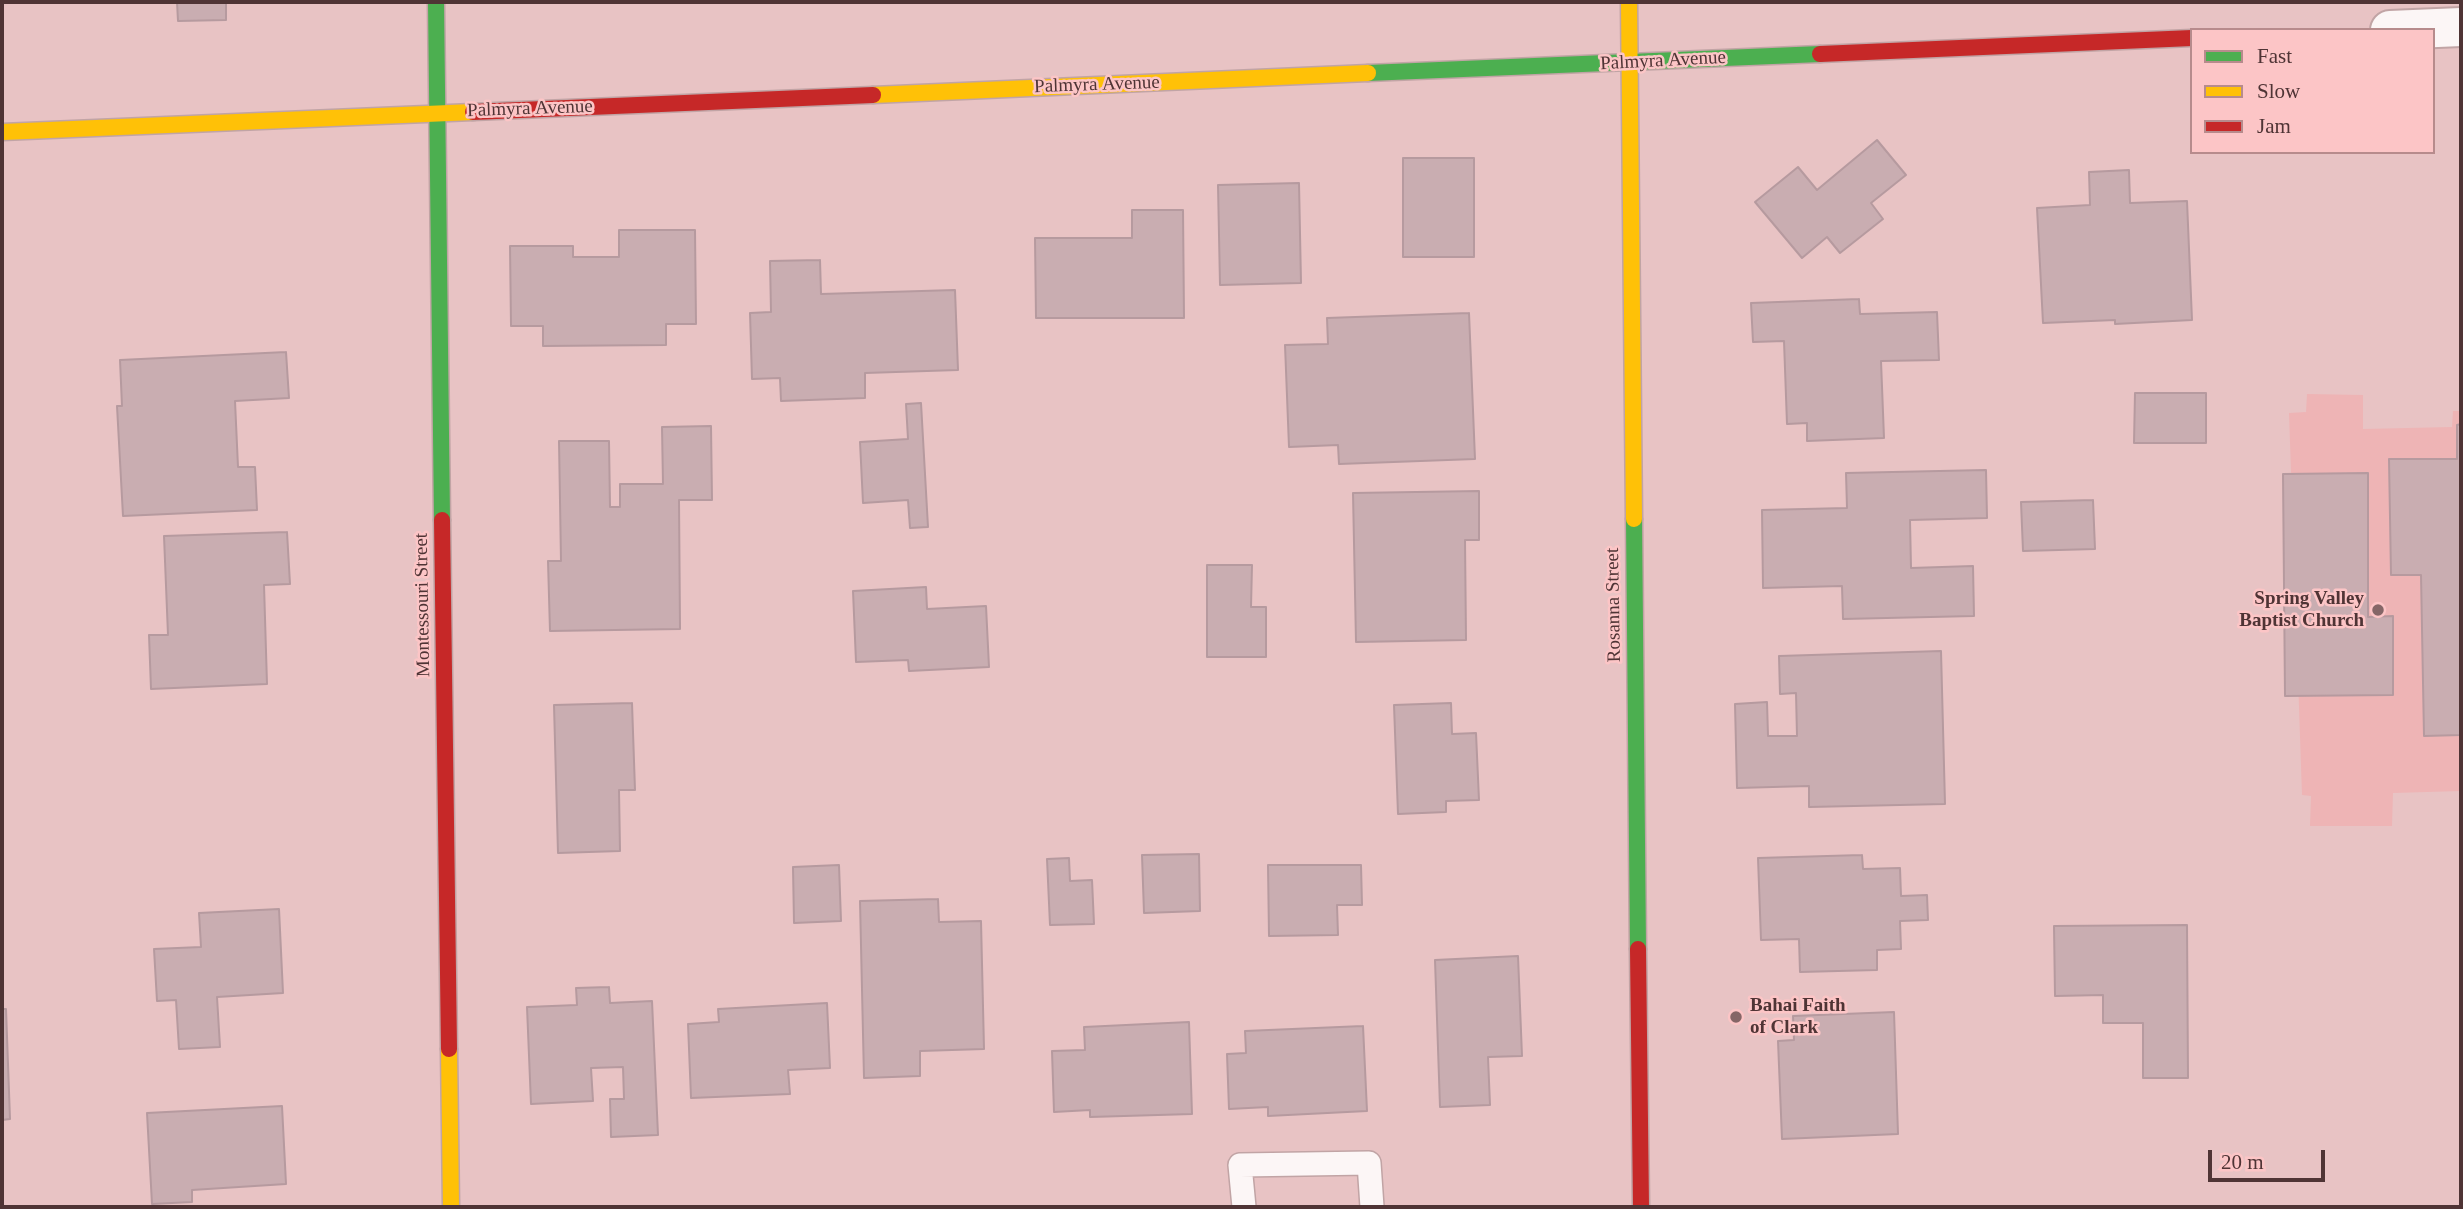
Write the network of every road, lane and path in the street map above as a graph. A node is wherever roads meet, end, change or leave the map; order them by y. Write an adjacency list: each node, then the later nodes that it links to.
1 (436, 2): 7 (street, Montessouri Street)
2 (1629, 2): 6 (street, Rosanna Street)
3 (2461, 26): 4 (street)
4 (2426, 28)
5 (2190, 38): 6 (street, Palmyra Avenue)
6 (1630, 63): 7 (street, Palmyra Avenue); 12 (street, Rosanna Street)
7 (438, 113): 8 (street, Palmyra Avenue); 9 (street, Montessouri Street)
8 (2, 132)
9 (451, 1207)
10 (1244, 1207): 11 (lane)
11 (1372, 1207)
12 (1641, 1207)

